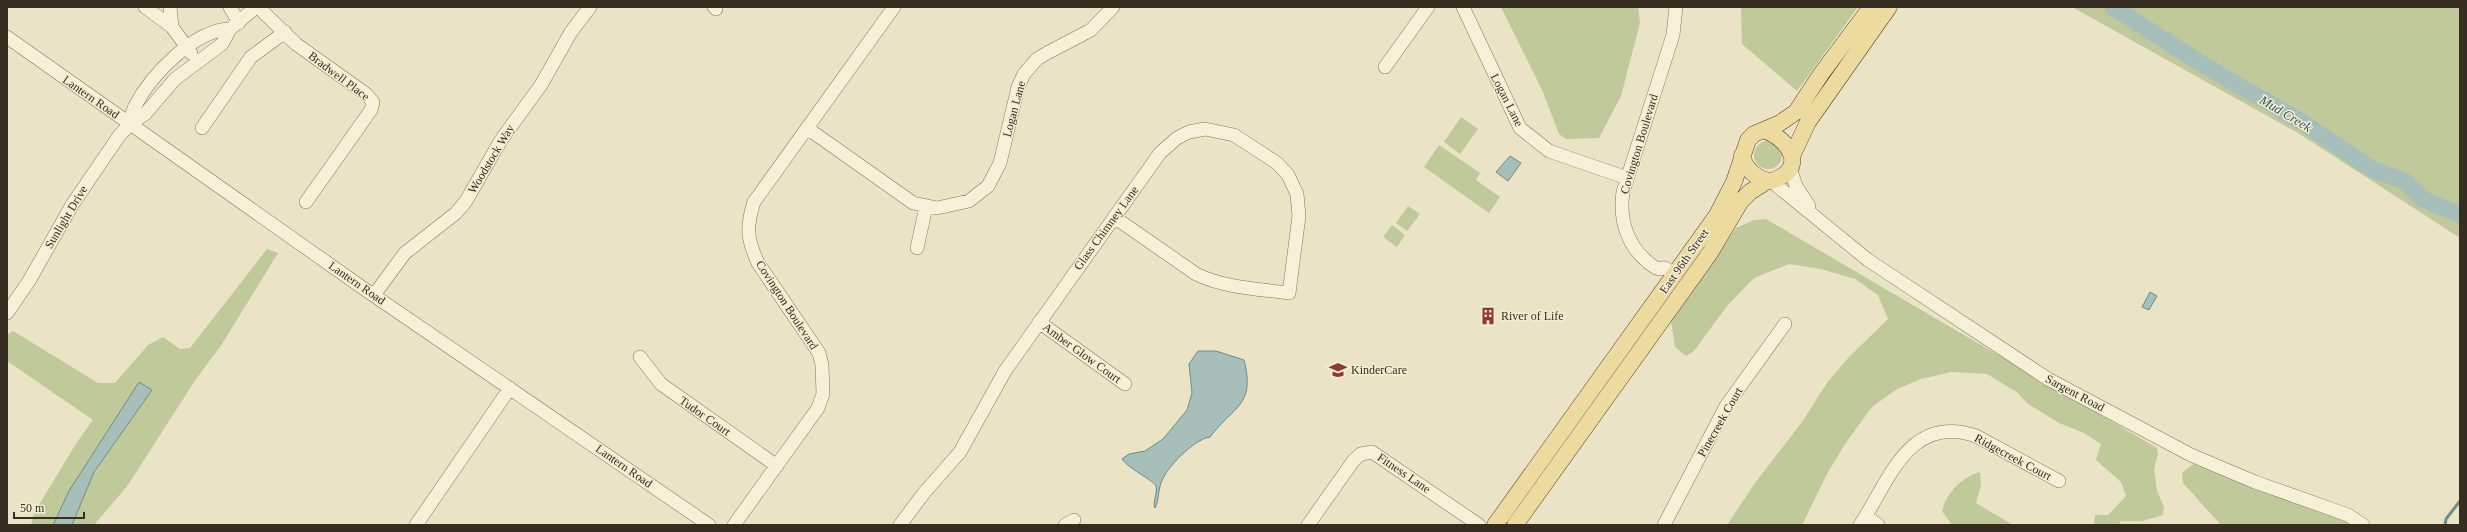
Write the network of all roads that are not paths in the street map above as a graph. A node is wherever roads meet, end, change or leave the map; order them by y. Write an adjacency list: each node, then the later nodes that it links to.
1 (145, 7): 14 (street)
2 (170, 7): 14 (street)
3 (230, 7): 13 (street)
4 (257, 7): 13 (street, Bradwell Place); 15 (street, Bradwell Place)
5 (590, 7): 34 (street, Woodstock Way)
6 (894, 7): 22 (street, Covington Boulevard)
7 (1113, 7): 29 (street, Logan Lane)
8 (1428, 7): 19 (street)
9 (1463, 7): 26 (street, Logan Lane)
10 (1676, 7): 26 (street, Covington Boulevard)
11 (1871, 7): 23 (main road, East 96th Street)
12 (1889, 7): 25 (main road, East 96th Street)
13 (235, 26): 17 (street); 18 (street, Bradwell Place)
14 (172, 27): 17 (street)
15 (286, 32): 21 (street); 28 (street, Bradwell Place)
16 (7, 38): 20 (street, Lantern Road)
17 (187, 47): 18 (street); 20 (street)
18 (197, 60): 20 (street, Bradwell Place)
19 (1385, 67)
20 (130, 124): 34 (street, Lantern Road); 35 (street, Sunlight Drive)
21 (202, 128)
22 (807, 128): 29 (street, Logan Lane); 42 (street, Covington Boulevard)
23 (1764, 130): 24 (main road, East 96th Street); 25 (main road)
24 (1742, 155): 27 (main road); 33 (main road, East 96th Street)
25 (1791, 162): 27 (main road, East 96th Street); 30 (street, Sargent Road)
26 (1627, 178): 33 (street, Covington Boulevard)
27 (1769, 181): 30 (street, Sargent Road); 38 (main road, East 96th Street)
28 (306, 202)
29 (926, 207): 32 (street)
30 (1814, 214): 55 (street, Sargent Road)
31 (1114, 216): 31 (street, Glass Chimney Lane); 36 (street, Glass Chimney Lane)
32 (917, 248)
33 (1667, 272): 38 (main road); 51 (main road, East 96th Street)
34 (374, 295): 41 (street, Lantern Road)
35 (7, 313)
36 (1039, 322): 40 (street, Amber Glow Court); 48 (street, Glass Chimney Lane)
37 (1785, 324): 53 (street, Pinecreek Court)
38 (1642, 350): 52 (main road, East 96th Street)
39 (640, 357): 42 (street, Tudor Court)
40 (1125, 384)
41 (510, 388): 45 (street); 46 (street, Lantern Road)
42 (777, 466): 47 (street, Covington Boulevard)
43 (2059, 481): 44 (street, Ridgecreek Court)
44 (1863, 521): 54 (street)
45 (416, 525)
46 (709, 525)
47 (734, 525)
48 (900, 525)
49 (1308, 525): 50 (street, Fitness Lane)
50 (1478, 525)
51 (1495, 525)
52 (1515, 525)
53 (1664, 525)
54 (1878, 525)
55 (2363, 525)

